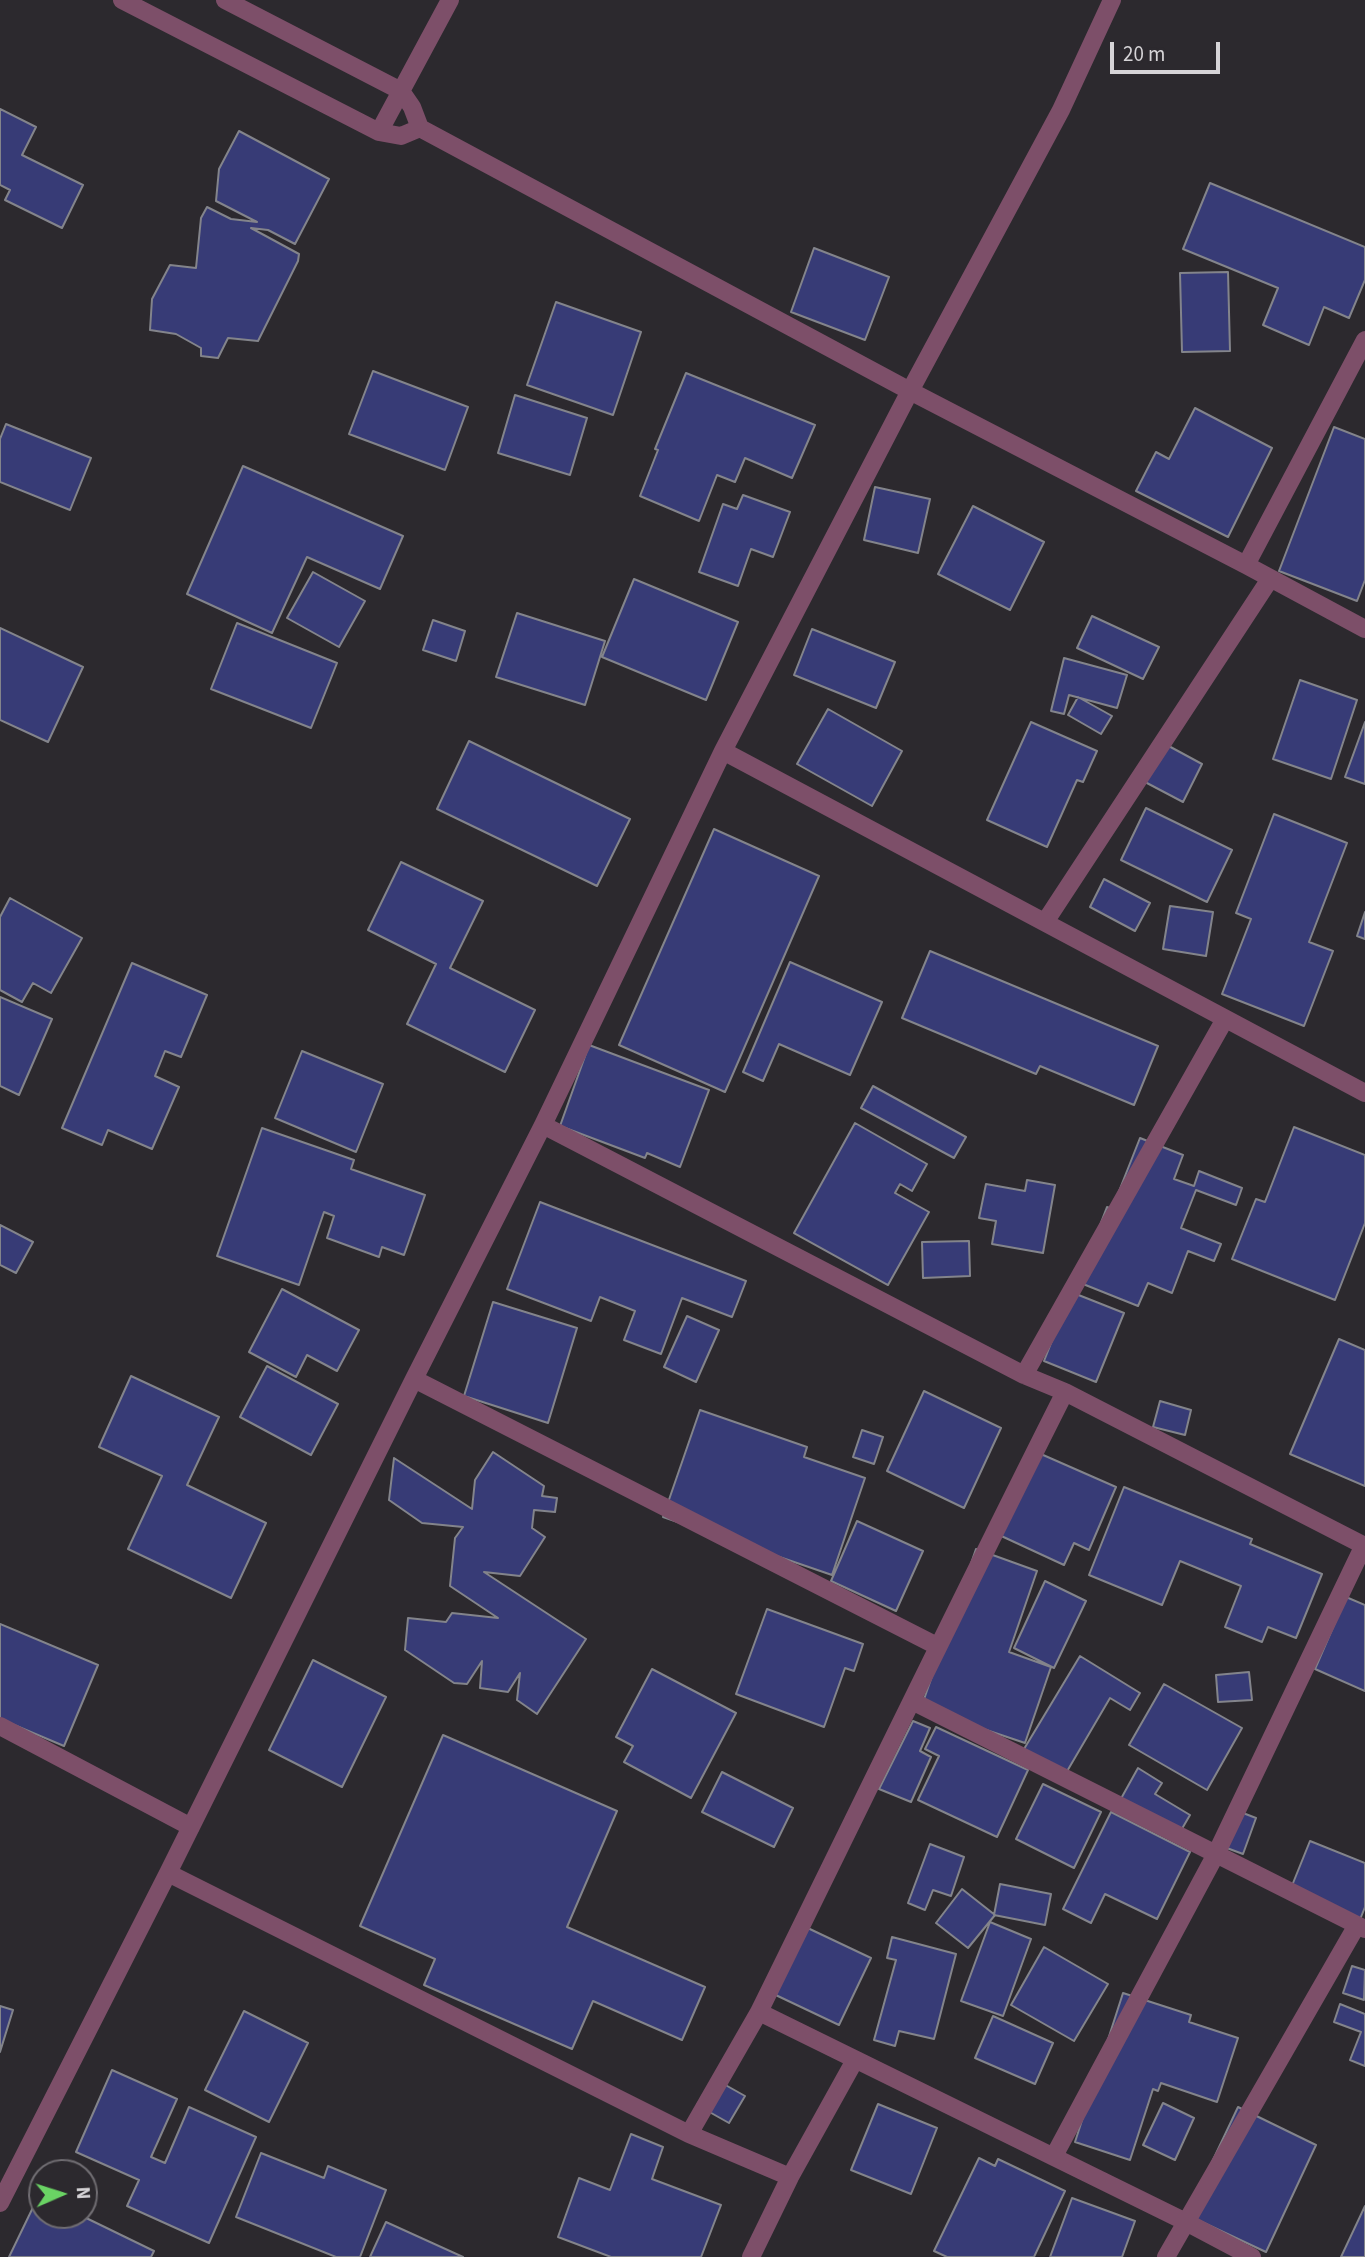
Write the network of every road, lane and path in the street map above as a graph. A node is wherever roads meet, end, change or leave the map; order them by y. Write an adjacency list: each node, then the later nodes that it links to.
1 (122, 0): 7 (street)
2 (225, 0): 5 (street)
3 (450, 0): 5 (street)
4 (1112, 0): 9 (street)
5 (401, 91): 6 (street); 7 (street)
6 (420, 128): 7 (street); 9 (street)
7 (379, 132)
8 (1365, 340): 10 (street)
9 (910, 391): 10 (street); 13 (street)
10 (1246, 565): 11 (street)
11 (1270, 579): 12 (street); 14 (street)
12 (1365, 629)
13 (723, 751): 14 (street); 17 (street)
14 (1045, 922): 15 (street)
15 (1225, 1019): 16 (street); 18 (street)
16 (1365, 1093)
17 (543, 1125): 18 (street); 19 (street)
18 (1024, 1375): 20 (street)
19 (414, 1380): 22 (street); 25 (street)
20 (1065, 1392): 21 (street); 22 (street)
21 (1364, 1545): 26 (street)
22 (937, 1646): 23 (street)
23 (912, 1701): 26 (street); 29 (street)
24 (0, 1726): 25 (street)
25 (191, 1827): 27 (street)
26 (1216, 1854): 28 (street); 32 (street)
27 (168, 1873): 31 (street); 34 (street)
28 (1361, 1927): 35 (street)
29 (759, 2012): 30 (street); 31 (street)
30 (855, 2060): 32 (street); 33 (street)
31 (689, 2134): 33 (street)
32 (1054, 2156): 35 (street)
33 (790, 2178): 36 (street)
34 (0, 2203)
35 (1186, 2222): 37 (street); 38 (street)
36 (751, 2257)
37 (1166, 2257)
38 (1252, 2257)

